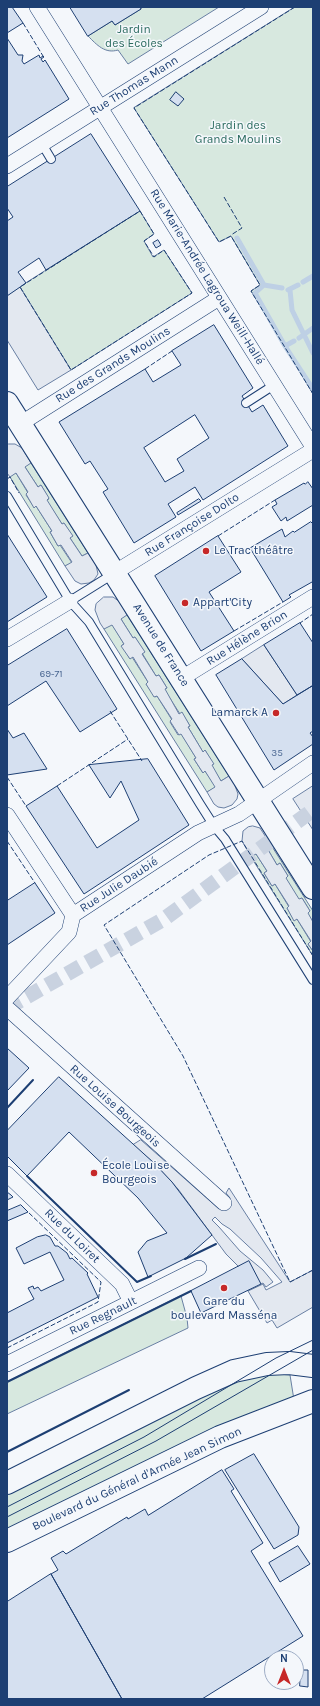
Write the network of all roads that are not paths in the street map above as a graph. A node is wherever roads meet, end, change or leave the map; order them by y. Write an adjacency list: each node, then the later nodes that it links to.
1 (37, 7): 3 (street, Rue Marie-Andrée Lagroua Weill-Hallé)
2 (262, 7): 3 (street, Rue Thomas Mann)
3 (100, 108): 4 (street, Rue Thomas Mann); 7 (street, Rue Marie-Andrée Lagroua Weill-Hallé)
4 (42, 144): 5 (lane); 6 (street, Rue Thomas Mann)
5 (51, 159)
6 (7, 166)
7 (219, 298): 8 (street, Rue Marie-Andrée Lagroua Weill-Hallé); 11 (street, Rue des Grands Moulins)
8 (274, 385): 10 (lane); 12 (street, Rue Marie-Andrée Lagroua Weill-Hallé)
9 (7, 403): 11 (main road, Avenue de France)
10 (246, 403)
11 (14, 429): 14 (main road, Avenue de France)
12 (313, 449): 14 (street, Rue Françoise Dolto)
13 (7, 496): 16 (lane)
14 (114, 573): 16 (lane, Rue Françoise Dolto); 18 (main road, Avenue de France)
15 (313, 597): 18 (street, Rue Hélène Brion)
16 (70, 600): 17 (street); 22 (lane)
17 (7, 639)
18 (182, 678): 20 (main road, Avenue de France)
19 (313, 763): 20 (street, Rue Julie Daubié)
20 (259, 801): 22 (street, Rue Julie Daubié); 23 (main road, Avenue de France)
21 (7, 815): 24 (street)
22 (214, 826): 24 (street, Rue Julie Daubié); 25 (lane)
23 (313, 888)
24 (72, 915): 26 (street, Rue Julie Daubié)
25 (313, 980)
26 (7, 998)
27 (7, 1008): 29 (street, Rue Louise Bourgeois)
28 (7, 1174): 31 (street, Rue du Loiret)
29 (224, 1203)
30 (199, 1268): 31 (street, Rue Regnault)
31 (131, 1302): 32 (street, Rue Regnault)
32 (7, 1364)
33 (313, 1366): 35 (main road)
34 (304, 1404): 36 (main road, Boulevard du Général d'Armée Jean Simon)
35 (7, 1483)
36 (7, 1541)

